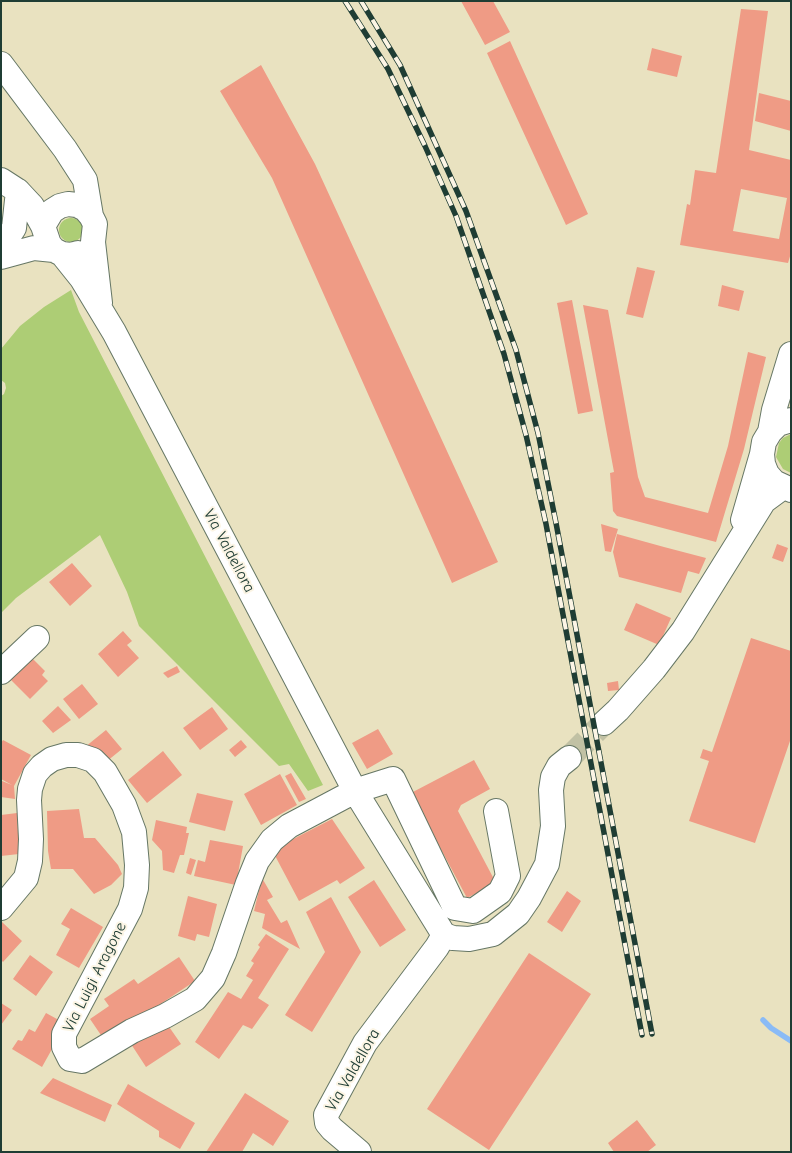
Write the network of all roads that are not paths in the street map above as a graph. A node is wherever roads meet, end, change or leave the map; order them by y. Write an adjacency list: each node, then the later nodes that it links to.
1 (1, 64): 2 (street, Via Valdellora)
2 (65, 149): 4 (street, Via Valdellora); 5 (street, Via Valdellora)
3 (10, 185): 6 (street, Via Valdellora); 8 (street, Via Valdellora)
4 (60, 206): 5 (street); 6 (street, Via Valdellora)
5 (91, 216): 7 (street, Via Valdellora)
6 (43, 226): 9 (street); 10 (street, Via Valdellora)
7 (93, 242): 10 (street); 12 (street, Via Valdellora)
8 (1, 248)
9 (1, 252)
10 (58, 252): 11 (street); 12 (street, Via Valdellora)
11 (1, 257)
12 (101, 312): 23 (street, Via Valdellora)
13 (791, 354): 15 (street)
14 (791, 420): 15 (street)
15 (770, 432): 16 (street)
16 (762, 454): 17 (street); 18 (street)
17 (787, 489): 18 (street)
18 (737, 541): 21 (street)
19 (37, 638): 20 (street)
20 (1, 672)
21 (604, 723)
22 (569, 758): 26 (street)
23 (355, 791): 24 (street); 25 (street, Via Luigi Aragone); 26 (street, Via Valdellora)
24 (496, 811)
25 (1, 908)
26 (444, 935): 27 (street, Via Valdellora)
27 (359, 1152)

